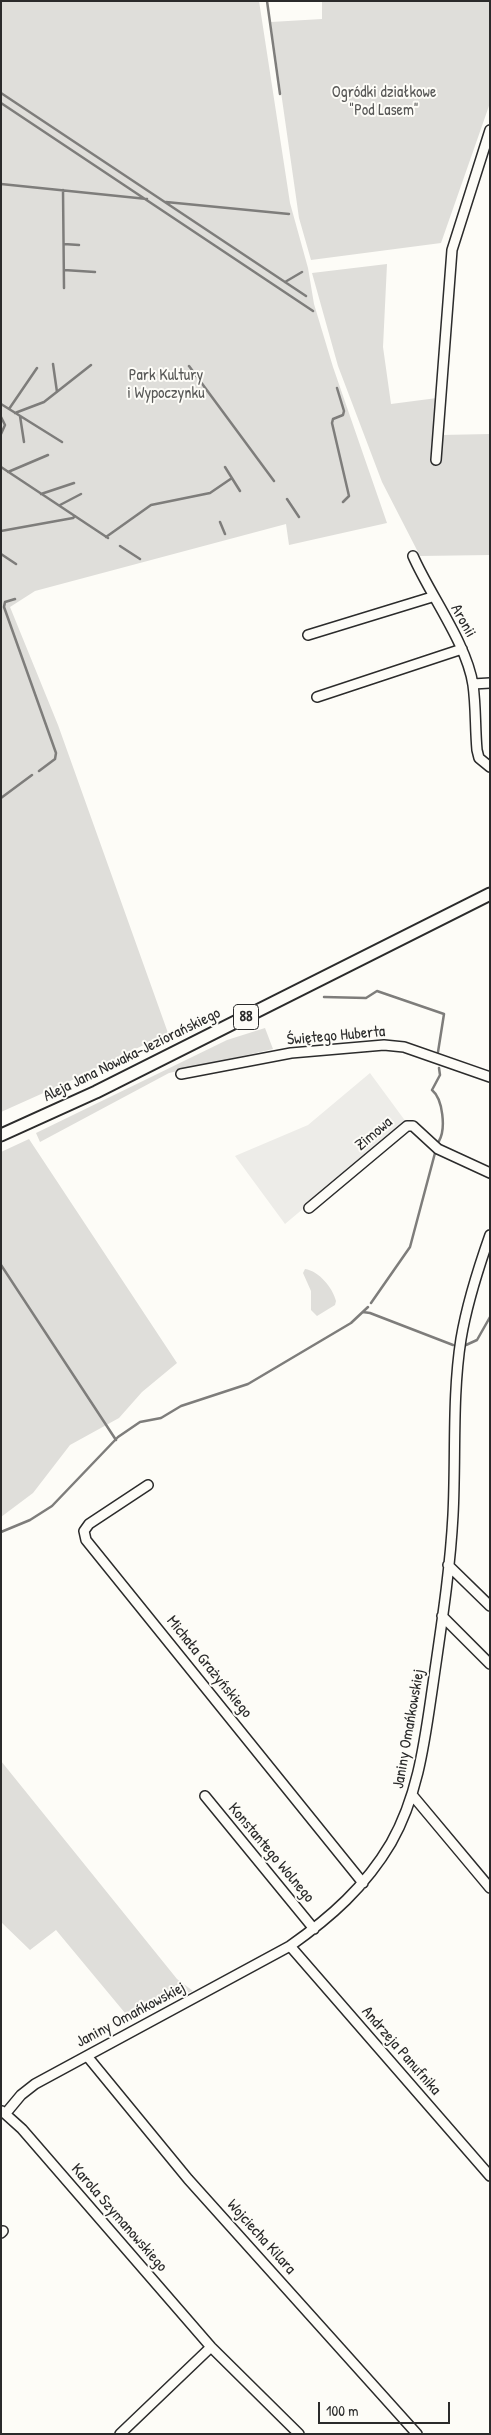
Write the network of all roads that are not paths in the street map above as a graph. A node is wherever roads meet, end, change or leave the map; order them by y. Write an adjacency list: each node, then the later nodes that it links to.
1 (490, 130): 2 (street)
2 (436, 460)
3 (413, 556): 4 (street, Aronii)
4 (432, 597): 5 (street); 6 (street, Aronii)
5 (308, 635)
6 (462, 649): 8 (street, Aronii); 9 (street)
7 (490, 683): 8 (street)
8 (473, 684): 10 (street, Aronii)
9 (317, 697)
10 (487, 765)
11 (490, 894): 14 (main road, Aleja Jana Nowaka-Jeziorańskiego / 88)
12 (180, 1074): 13 (street, Świętego Huberta)
13 (490, 1077)
14 (1, 1135)
15 (490, 1173): 16 (street, Zimowa)
16 (309, 1208)
17 (490, 1235): 19 (street, Janiny Omańkowskiej)
18 (148, 1485): 25 (street, Michała Grażyńskiego)
19 (448, 1565): 20 (street); 21 (street, Janiny Omańkowskiej)
20 (490, 1606)
21 (442, 1616): 22 (street); 24 (street, Janiny Omańkowskiej)
22 (490, 1664)
23 (205, 1796): 27 (street, Konstantego Wolnego)
24 (413, 1796): 25 (street, Janiny Omańkowskiej); 26 (street)
25 (363, 1883): 27 (street, Janiny Omańkowskiej)
26 (490, 1888)
27 (314, 1928): 28 (street, Janiny Omańkowskiej)
28 (290, 1946): 29 (street, Janiny Omańkowskiej); 31 (street, Andrzeja Panufnika)
29 (87, 2056): 30 (street, Janiny Omańkowskiej); 35 (street, Wojciecha Kilara)
30 (4, 2112): 32 (street, Karola Szymanowskiego)
31 (490, 2176)
32 (211, 2347): 33 (street); 34 (street, Karola Szymanowskiego)
33 (120, 2434)
34 (299, 2434)
35 (417, 2434)

